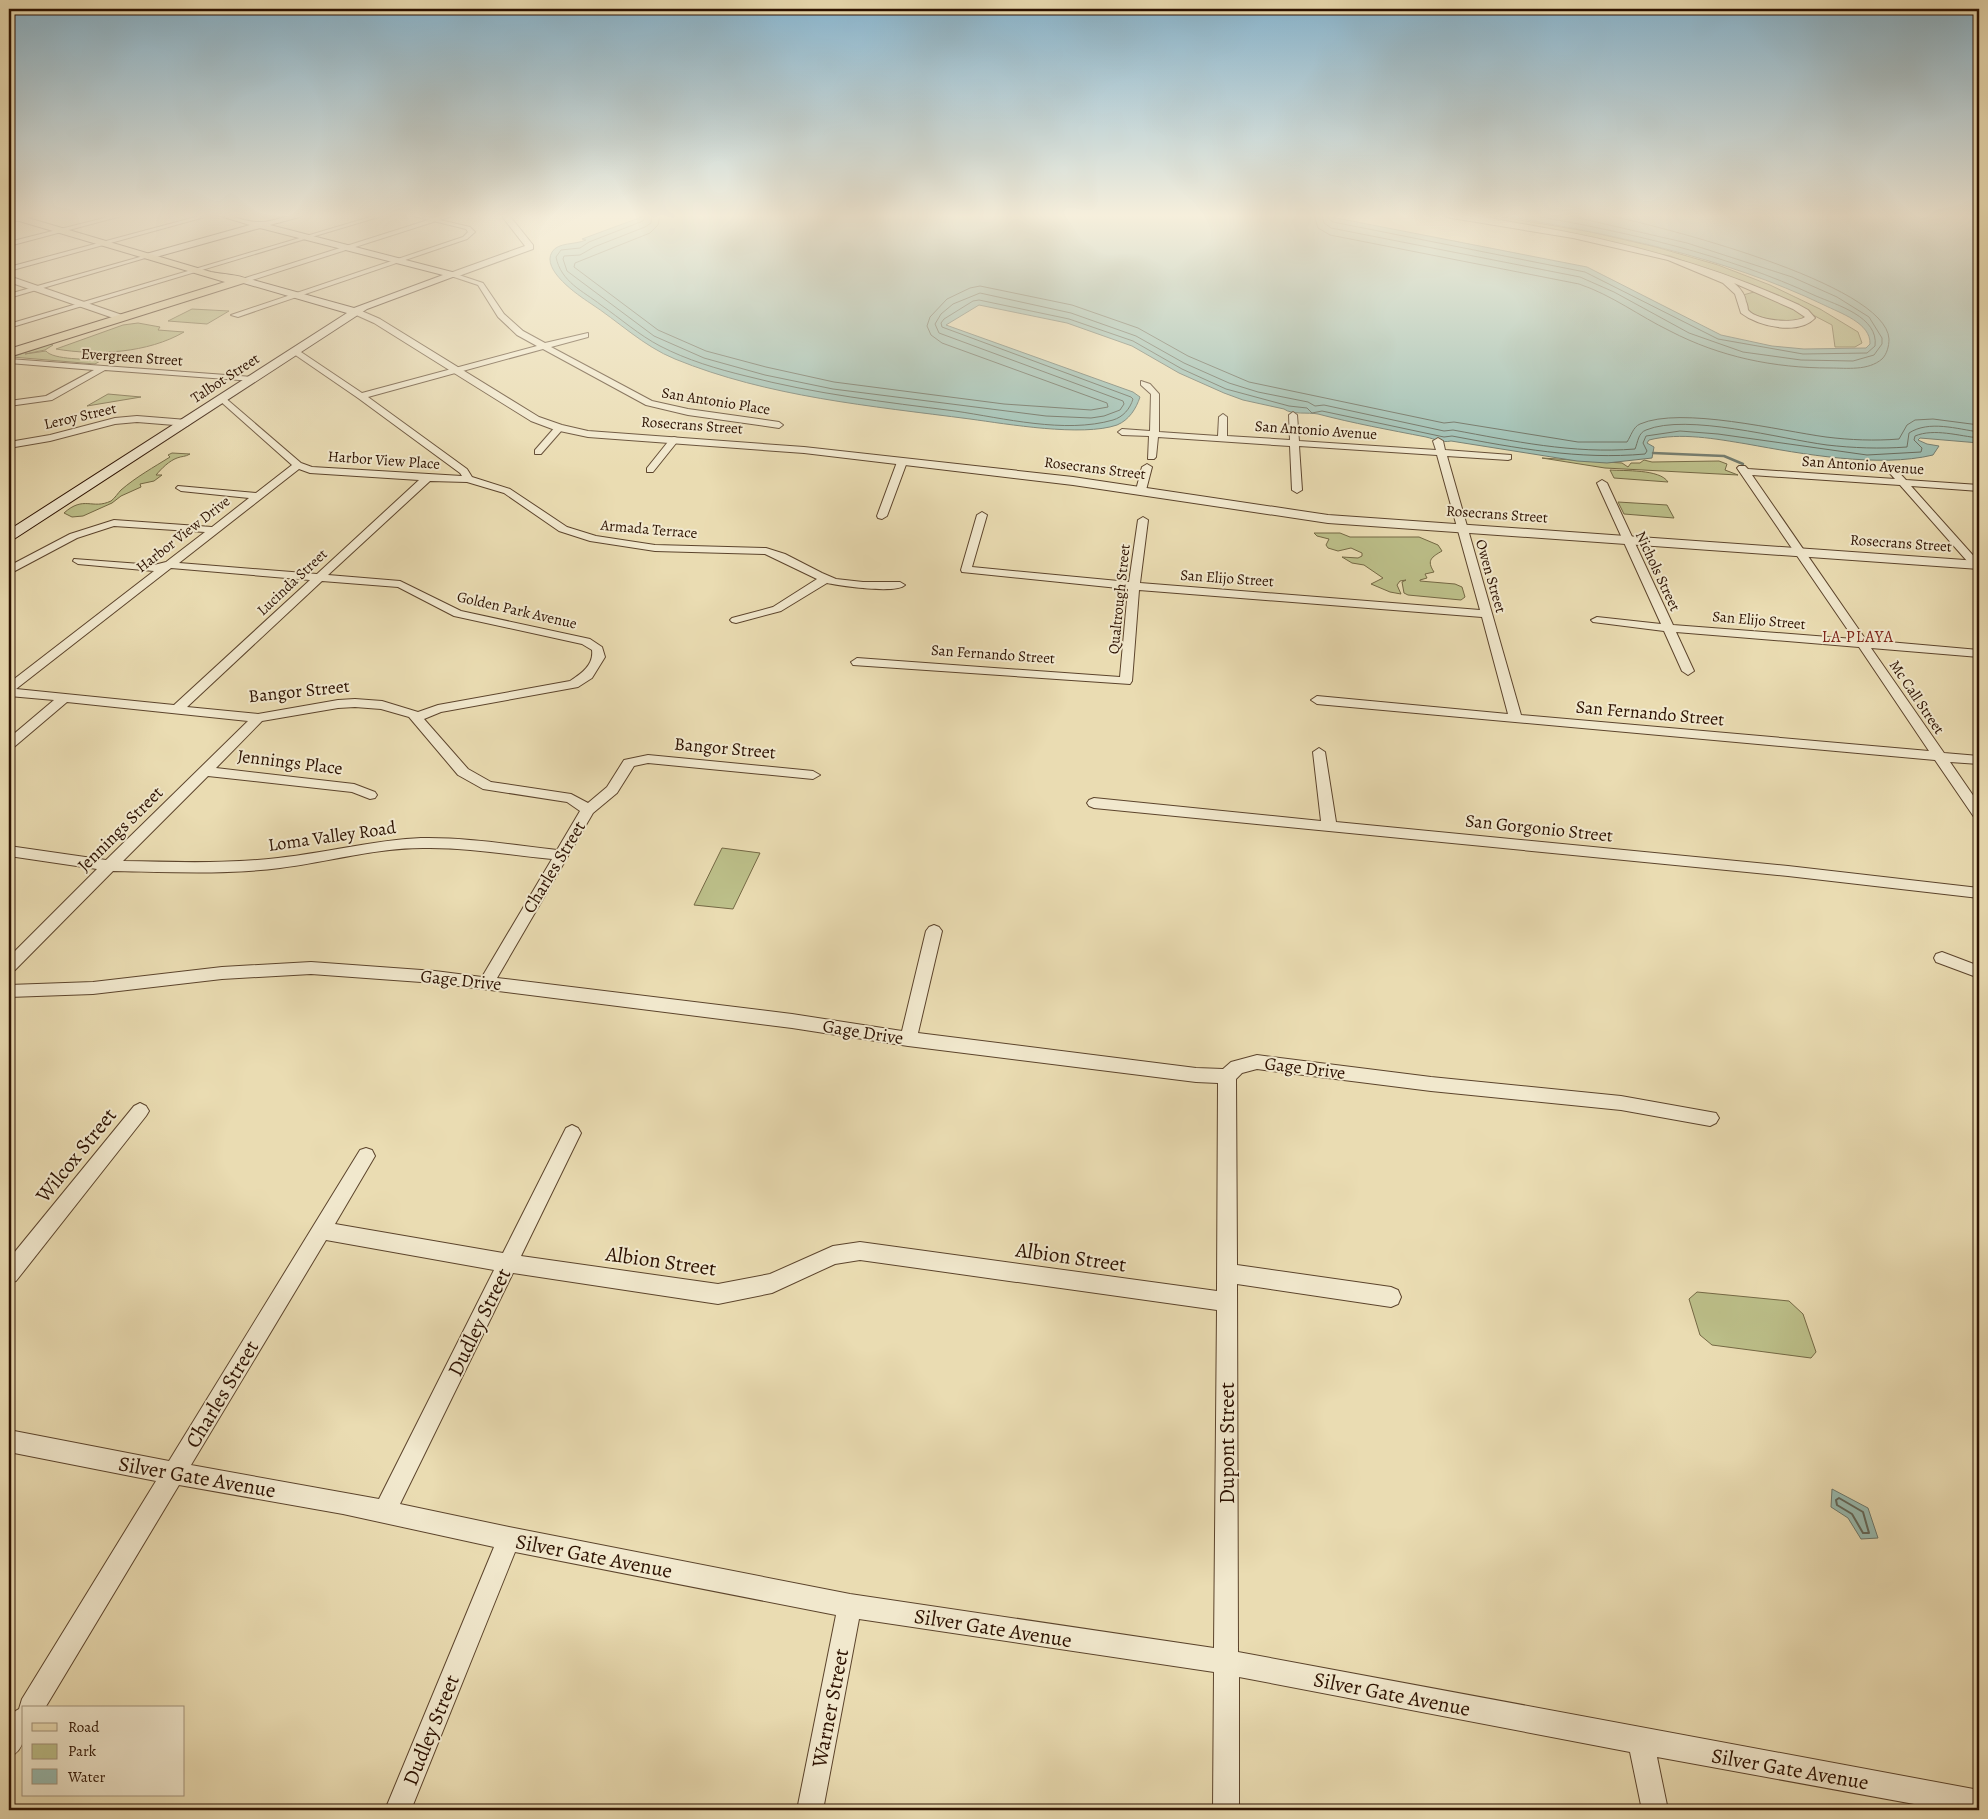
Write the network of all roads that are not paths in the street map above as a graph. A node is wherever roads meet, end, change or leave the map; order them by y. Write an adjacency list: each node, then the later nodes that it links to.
1 (71, 300): 10 (street)
2 (97, 300): 10 (street)
3 (180, 300): 13 (main road)
4 (280, 300): 12 (street)
5 (317, 300): 11 (main road, Rosecrans Street)
6 (383, 300): 11 (main road, Talbot Street)
7 (492, 300): 16 (street, San Antonio Place)
8 (1741, 300): 9 (street)
9 (1780, 300)
10 (83, 304): 13 (street); 14 (street)
11 (357, 312): 17 (main road, Talbot Street); 21 (street, Rosecrans Street)
12 (235, 315)
13 (122, 318): 18 (main road)
14 (9, 326)
15 (585, 335): 16 (street)
16 (544, 346): 21 (street); 30 (street, San Antonio Place)
17 (296, 352): 22 (main road, Talbot Street); 24 (street, Armada Terrace)
18 (9, 353)
19 (9, 361): 20 (street, Evergreen Street)
20 (103, 368): 22 (street, Evergreen Street); 26 (street)
21 (455, 369): 24 (street); 31 (street, Rosecrans Street)
22 (253, 379): 25 (main road, Talbot Street)
23 (1144, 383): 33 (street)
24 (361, 396): 47 (street, Armada Terrace)
25 (223, 399): 29 (main road, Talbot Street); 42 (street)
26 (9, 403)
27 (1293, 415): 36 (street)
28 (1223, 416): 34 (street)
29 (187, 423): 37 (street, Leroy Street); 60 (main road, Talbot Street)
30 (779, 425)
31 (559, 428): 35 (street, Rosecrans Street); 39 (street)
32 (1122, 432): 33 (street, San Antonio Avenue)
33 (1153, 434): 34 (street, San Antonio Avenue); 52 (street)
34 (1222, 439): 36 (street, San Antonio Avenue)
35 (674, 440): 41 (street, Rosecrans Street); 44 (street)
36 (1294, 443): 38 (street, San Antonio Avenue); 53 (street)
37 (9, 445)
38 (1440, 447): 40 (street, San Antonio Avenue); 58 (street, Owen Street)
39 (538, 452)
40 (1508, 457)
41 (902, 462): 52 (street, Rosecrans Street); 56 (street)
42 (298, 465): 46 (street, Harbor View Place); 54 (street, Harbor View Drive)
43 (1890, 468): 49 (street)
44 (650, 470)
45 (1744, 470): 49 (street, San Antonio Avenue); 62 (street, Mc Call Street)
46 (427, 478): 47 (street, Harbor View Place); 67 (street, Lucinda Street)
47 (468, 479): 68 (street, Armada Terrace)
48 (1602, 483): 61 (street, Nichols Street)
49 (1904, 483): 51 (street, San Antonio Avenue); 65 (street)
50 (181, 488): 54 (street)
51 (1979, 488)
52 (1141, 490): 58 (street, Rosecrans Street)
53 (1297, 490)
54 (258, 496): 59 (street, Harbor View Drive)
55 (982, 515): 70 (street, San Elijo Street)
56 (882, 516)
57 (1142, 520): 70 (street, Qualtrough Street)
58 (1461, 528): 61 (street, Rosecrans Street); 71 (street, Owen Street)
59 (213, 530): 64 (street, Harbor View Drive); 66 (street)
60 (9, 536)
61 (1627, 540): 62 (street, Rosecrans Street); 74 (street, Nichols Street)
62 (1801, 553): 65 (street, Rosecrans Street); 75 (street, Mc Call Street)
63 (78, 561): 64 (street, Golden Park Avenue)
64 (168, 565): 67 (street, Golden Park Avenue); 80 (street, Harbor View Drive)
65 (1978, 566)
66 (9, 570)
67 (320, 577): 83 (street, Lucinda Street); 84 (street, Golden Park Avenue)
68 (826, 578): 69 (street, Armada Terrace); 72 (street)
69 (900, 584)
70 (1134, 586): 71 (street, San Elijo Street); 79 (street, Qualtrough Street)
71 (1486, 614): 86 (street, Owen Street)
72 (736, 620)
73 (1597, 620): 74 (street, San Elijo Street)
74 (1668, 628): 75 (street, San Elijo Street); 78 (street, Nichols Street)
75 (1864, 644): 76 (street, San Elijo Street); 89 (street, Mc Call Street)
76 (1979, 653)
77 (858, 662): 79 (street, San Fernando Street)
78 (1688, 671)
79 (1126, 681)
80 (9, 690): 81 (street, Bangor Street)
81 (64, 698): 83 (street, Bangor Street); 87 (street)
82 (1317, 700): 86 (street, San Fernando Street)
83 (177, 709): 85 (street, Bangor Street)
84 (417, 717): 85 (street, Bangor Street); 96 (street, Bangor Street)
85 (258, 718): 92 (street, Jennings Street)
86 (1516, 718): 89 (street, San Fernando Street)
87 (9, 744)
88 (1319, 752): 98 (street)
89 (1939, 757): 90 (street, San Fernando Street); 97 (street, Mc Call Street)
90 (1979, 760)
91 (634, 761): 93 (street, Bangor Street); 96 (street, Charles Street)
92 (205, 771): 94 (street, Jennings Place); 101 (street, Jennings Street)
93 (813, 775)
94 (370, 796)
95 (1094, 803): 98 (street, San Gorgonio Street)
96 (588, 810): 100 (street, Charles Street)
97 (1979, 814)
98 (1330, 825): 102 (street, San Gorgonio Street)
99 (9, 851): 101 (street, Loma Valley Road)
100 (560, 855): 101 (street, Loma Valley Road); 107 (street, Charles Street)
101 (109, 866): 105 (street, Jennings Street)
102 (1979, 893)
103 (934, 931): 109 (street)
104 (1942, 958): 106 (street)
105 (9, 966)
106 (1979, 972)
107 (486, 983): 108 (street, Gage Drive); 109 (street, Gage Drive)
108 (9, 991)
109 (908, 1039): 110 (street, Gage Drive)
110 (1228, 1076): 112 (street, Gage Drive); 117 (street, Dupont Street)
111 (140, 1111): 118 (street, Wilcox Street)
112 (1710, 1118)
113 (572, 1133): 116 (street, Dudley Street)
114 (366, 1156): 115 (street, Charles Street)
115 (321, 1230): 116 (street, Albion Street); 122 (street, Charles Street)
116 (508, 1263): 120 (street, Albion Street); 123 (street, Dudley Street)
117 (1227, 1273): 119 (street); 120 (street, Dupont Street)
118 (9, 1274)
119 (1391, 1297)
120 (1227, 1302): 126 (street, Dupont Street)
121 (9, 1441): 122 (street, Silver Gate Avenue)
122 (174, 1473): 123 (street, Silver Gate Avenue); 127 (street, Charles Street)
123 (385, 1511): 124 (street, Silver Gate Avenue)
124 (509, 1539): 125 (street, Silver Gate Avenue); 132 (street, Dudley Street)
125 (850, 1606): 126 (street, Silver Gate Avenue); 133 (street, Warner Street)
126 (1226, 1662): 129 (street, Silver Gate Avenue); 134 (street, Dupont Street)
127 (32, 1706)
128 (22, 1722): 130 (street)
129 (1641, 1741): 131 (street, Silver Gate Avenue); 135 (street)
130 (9, 1744)
131 (1979, 1803)
132 (398, 1810)
133 (810, 1810)
134 (1226, 1810)
135 (1655, 1810)

